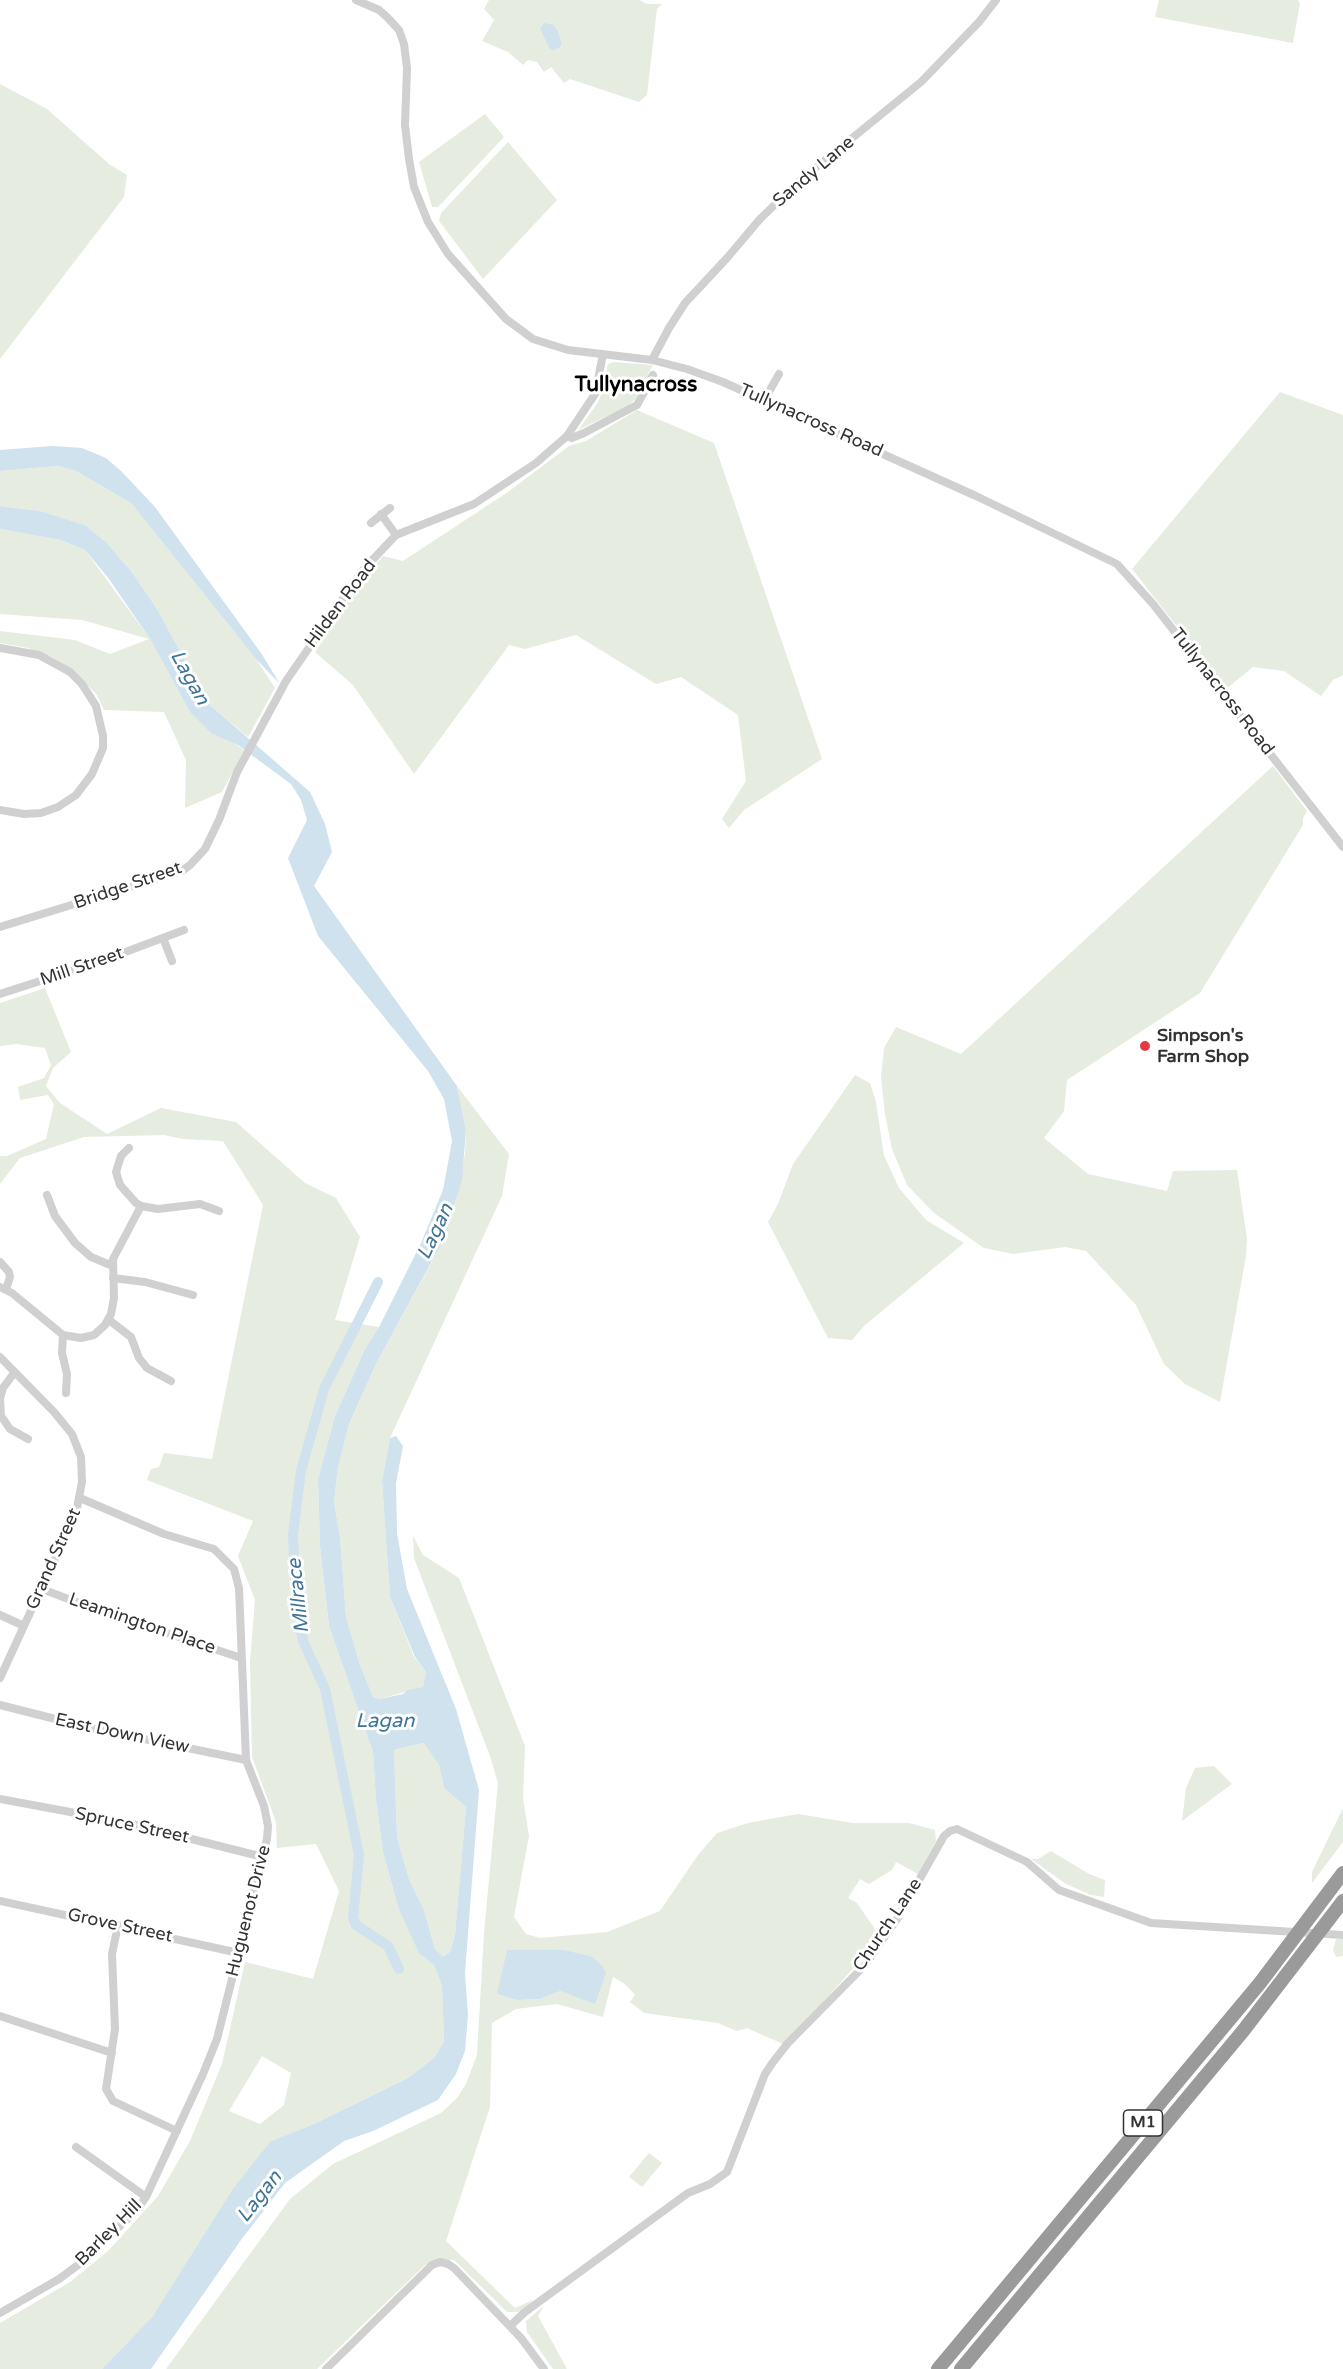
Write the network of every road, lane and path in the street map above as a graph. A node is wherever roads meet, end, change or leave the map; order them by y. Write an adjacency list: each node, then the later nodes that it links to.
1 (356, 0): 3 (street, Tullynacross Road)
2 (996, 0): 4 (street, Sandy Lane)
3 (603, 354): 4 (street, Tullynacross Road); 8 (street, Hilden Road)
4 (652, 360): 7 (street, Tullynacross Road)
5 (779, 374): 7 (street)
6 (653, 375): 8 (street, Hilden Road)
7 (765, 399): 16 (street, Tullynacross Road)
8 (567, 436): 12 (street, Hilden Road)
9 (390, 508): 10 (street)
10 (381, 514): 11 (street); 12 (street)
11 (371, 524)
12 (396, 535): 14 (street, Hilden Road)
13 (0, 648): 15 (street)
14 (263, 725): 17 (street, Bridge Street)
15 (0, 810)
16 (1343, 847)
17 (0, 927)
18 (184, 930): 19 (street, Mill Street)
19 (164, 938): 20 (street); 21 (street, Mill Street)
20 (172, 961)
21 (0, 994)
22 (129, 1148): 24 (street)
23 (47, 1195): 27 (street)
24 (141, 1206): 25 (street); 27 (street)
25 (219, 1211)
26 (0, 1262): 29 (street)
27 (113, 1266): 28 (street)
28 (113, 1278): 30 (street); 31 (street)
29 (3, 1288): 32 (street)
30 (193, 1295)
31 (109, 1320): 32 (street); 35 (street)
32 (63, 1335): 36 (street)
33 (0, 1357): 34 (street, Grand Street)
34 (14, 1373): 37 (street); 38 (street, Grand Street)
35 (171, 1381)
36 (66, 1393)
37 (28, 1439)
38 (80, 1498): 39 (street, Grand Street); 42 (street, Huguenot Drive)
39 (42, 1589): 41 (street, Grand Street); 42 (street, Leamington Place)
40 (0, 1615): 41 (street)
41 (24, 1626): 43 (street, Grand Street)
42 (241, 1659): 45 (street, Huguenot Drive)
43 (0, 1678)
44 (0, 1705): 45 (street, East Down View)
45 (246, 1760): 47 (street, Huguenot Drive)
46 (0, 1799): 47 (street, Spruce Street)
47 (263, 1857): 53 (street, Huguenot Drive)
48 (1343, 1873): 63 (highway, M1)
49 (0, 1901): 51 (street, Grove Street)
50 (1343, 1901): 64 (highway, M1)
51 (118, 1925): 53 (street, Grove Street); 55 (street)
52 (1343, 1935): 60 (street, Church Lane)
53 (239, 1953): 56 (street, Huguenot Drive)
54 (0, 2016): 55 (street)
55 (112, 2053): 56 (street)
56 (177, 2131): 58 (street, Huguenot Drive)
57 (76, 2147): 58 (street, Barley Hill)
58 (146, 2197): 59 (street, Barley Hill)
59 (0, 2313)
60 (510, 2326): 61 (street); 62 (street)
61 (326, 2369)
62 (544, 2369)
63 (938, 2369)
64 (961, 2369)

